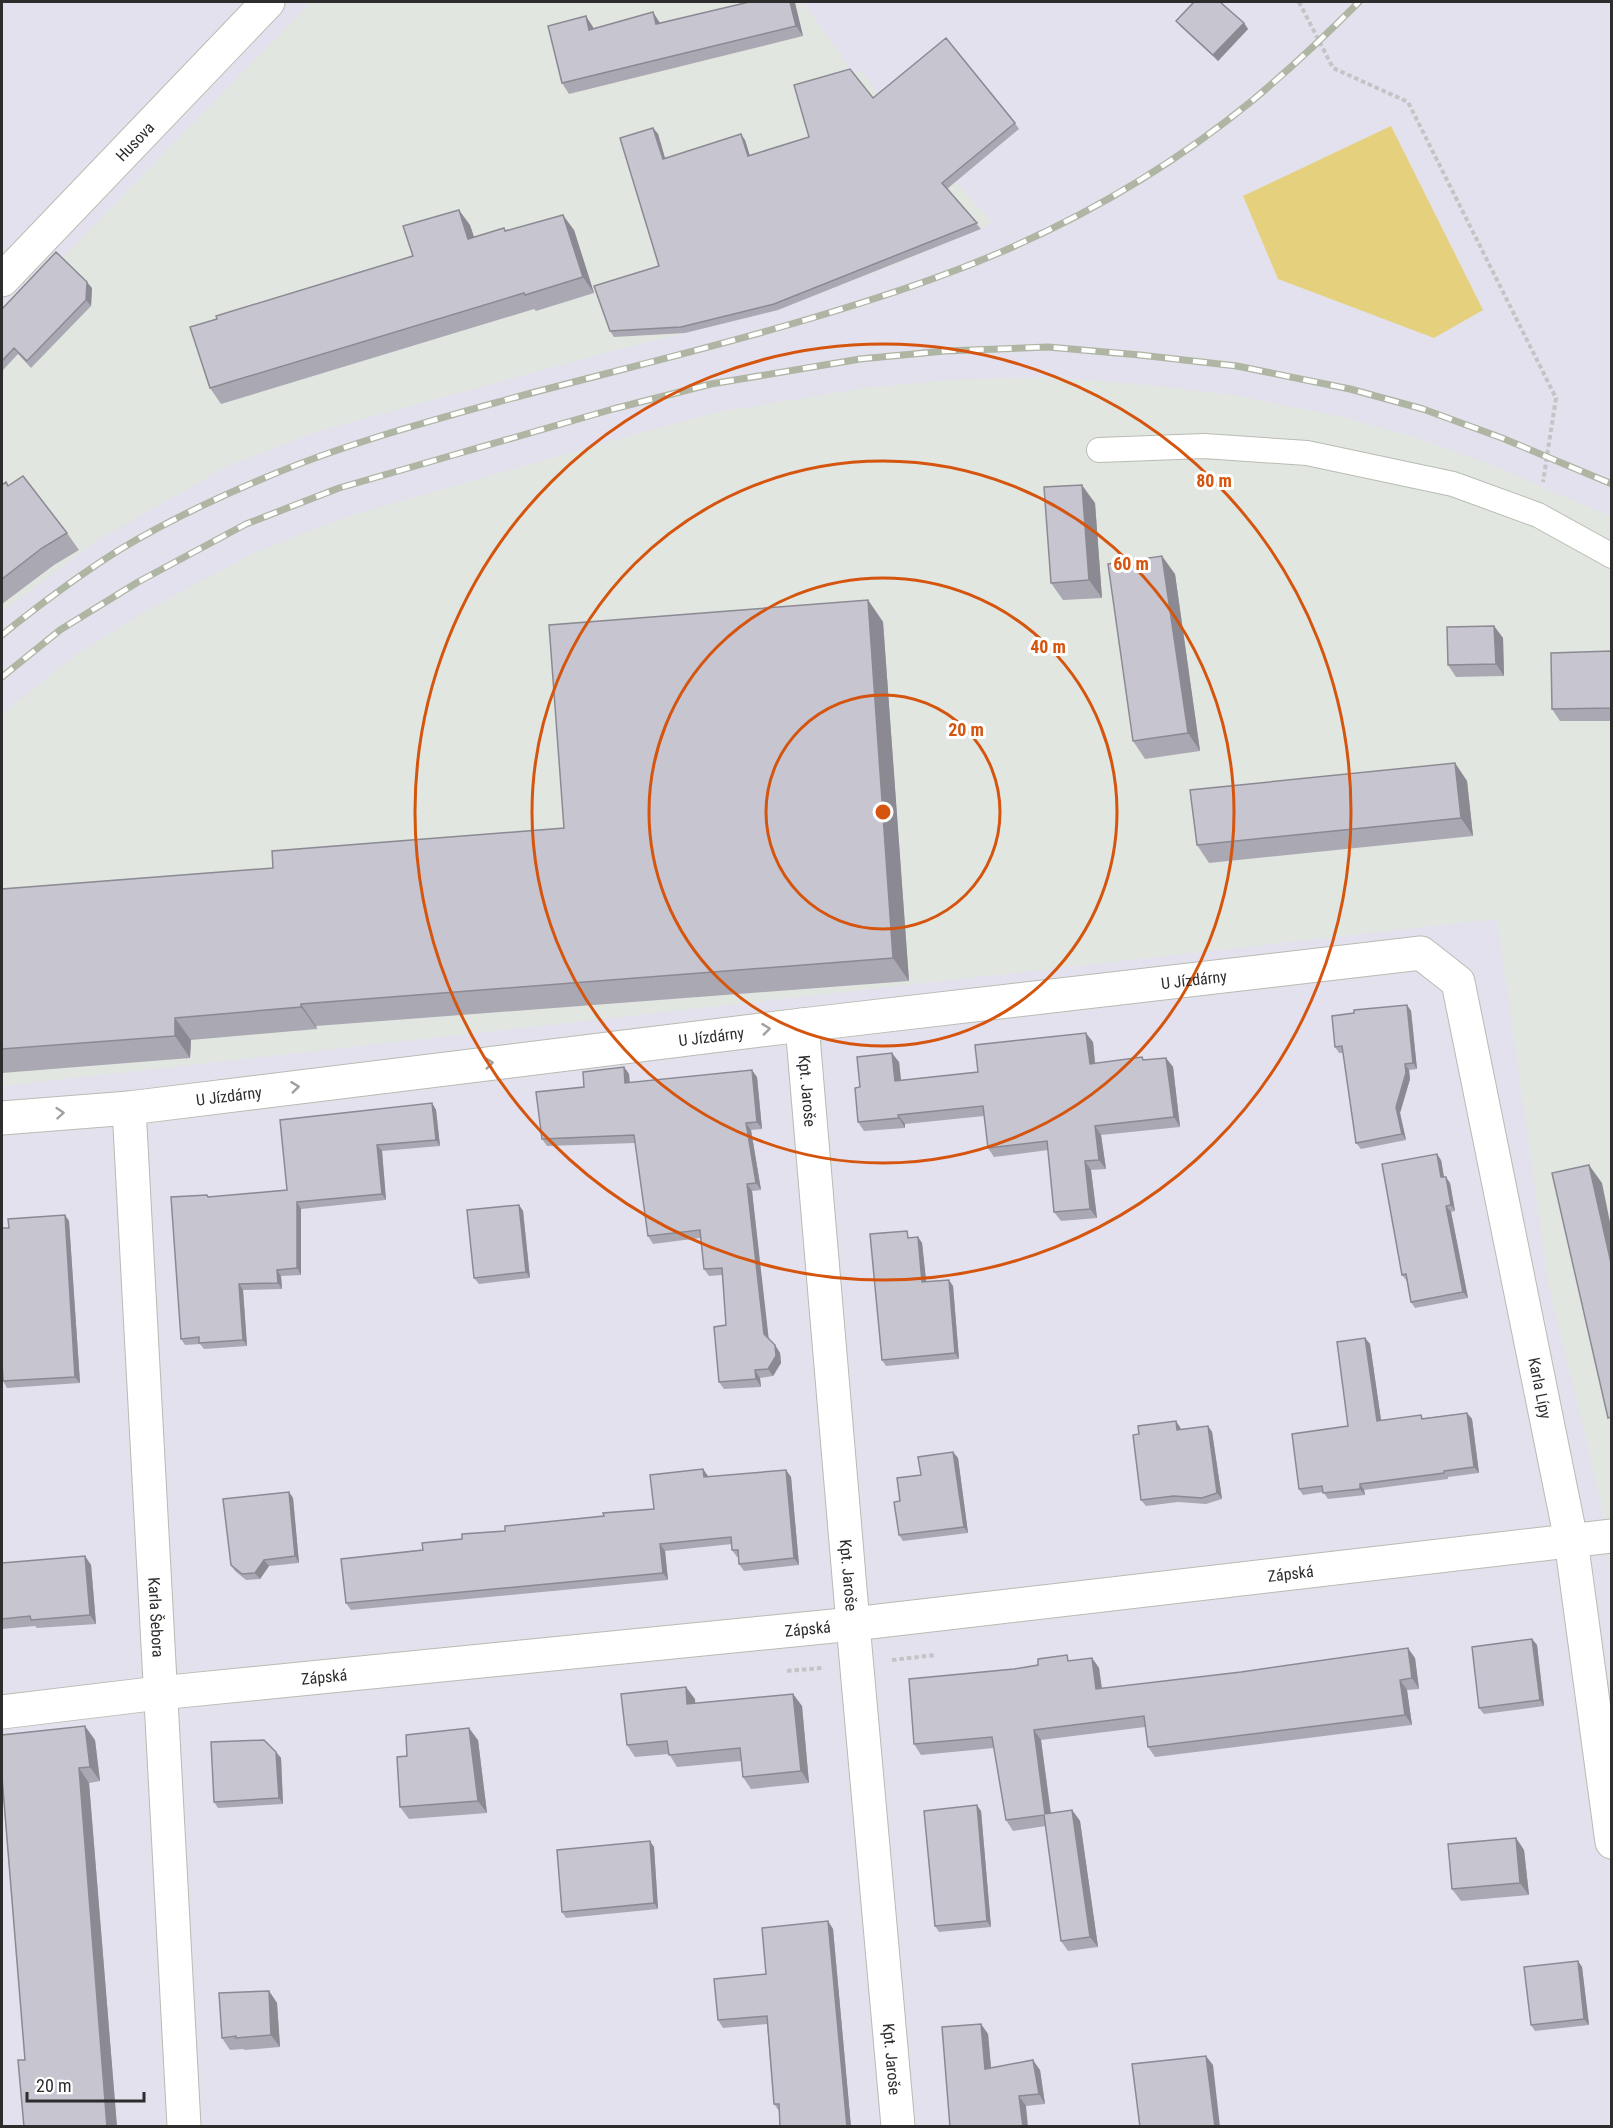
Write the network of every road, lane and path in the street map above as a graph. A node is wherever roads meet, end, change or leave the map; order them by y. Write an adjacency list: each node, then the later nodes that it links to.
1 (268, 2): 3 (street, Husova)
2 (1299, 2): 5 (path)
3 (2, 280)
4 (1099, 450): 5 (lane)
5 (1538, 516): 6 (lane)
6 (1611, 556)
7 (1421, 953): 8 (street, U Jízdárny); 12 (street, Karla Lípy)
8 (802, 1025): 9 (street, U Jízdárny, one-way to 8); 13 (street, Kpt. Jaroše)
9 (129, 1107): 10 (street, U Jízdárny, one-way to 9); 14 (street, Karla Šebora)
10 (2, 1118)
11 (1611, 1536): 12 (street, Zápská)
12 (1571, 1540): 13 (street, Zápská); 16 (street, Karla Lípy)
13 (853, 1624): 14 (street, Zápská); 18 (street, Kpt. Jaroše)
14 (159, 1693): 15 (street, Zápská); 17 (street, Karla Šebora)
15 (2, 1712)
16 (1611, 1842)
17 (184, 2127)
18 (898, 2127)

